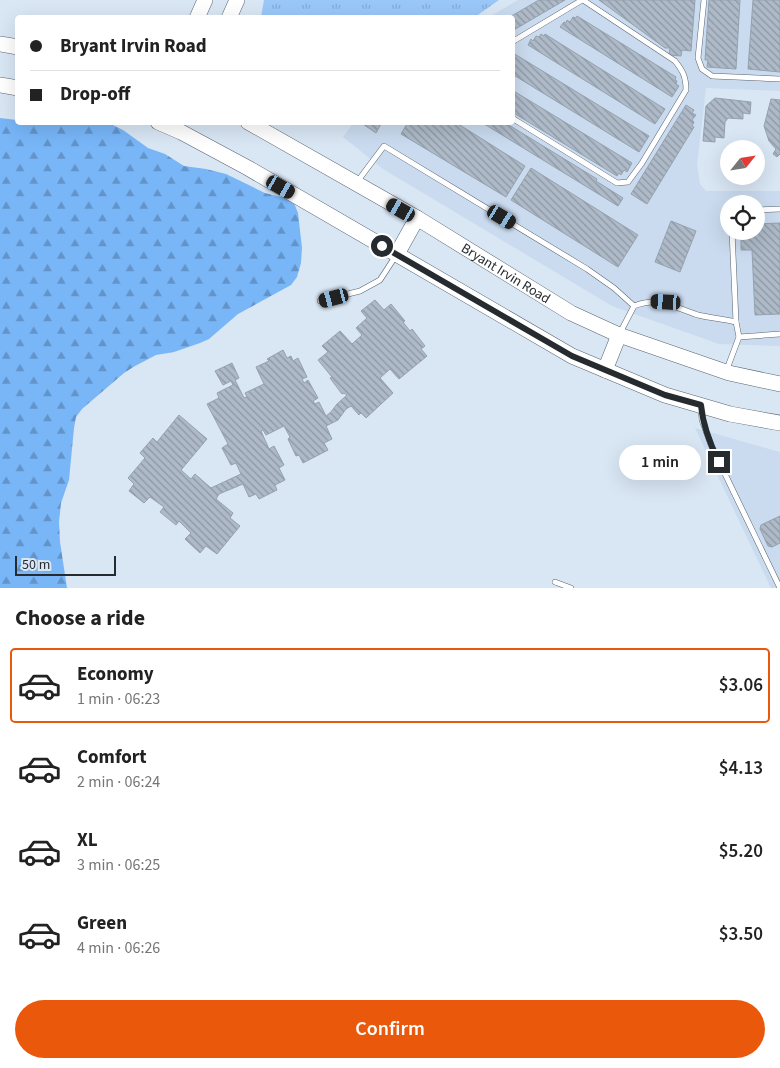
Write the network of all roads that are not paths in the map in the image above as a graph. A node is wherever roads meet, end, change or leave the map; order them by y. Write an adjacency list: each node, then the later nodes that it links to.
1 (205, 0): 5 (main road)
2 (237, 0): 6 (main road)
3 (583, 0): 7 (lane); 13 (lane)
4 (704, 0): 10 (lane)
5 (198, 15)
6 (230, 15)
7 (515, 40)
8 (0, 44): 9 (main road)
9 (15, 46)
10 (780, 79)
11 (0, 85): 12 (main road)
12 (15, 88)
13 (515, 120)
14 (253, 125): 16 (main road, Bryant Irvin Road)
15 (183, 127): 21 (main road)
16 (356, 183): 19 (main road, Bryant Irvin Road); 23 (lane)
17 (780, 209): 18 (lane)
18 (765, 210)
19 (416, 218): 21 (main road); 26 (main road, Bryant Irvin Road)
20 (732, 240): 24 (lane)
21 (397, 254): 22 (lane); 28 (main road)
22 (320, 301)
23 (634, 306): 24 (lane); 26 (lane)
24 (736, 322): 27 (lane)
25 (780, 334): 27 (lane)
26 (619, 335): 28 (main road); 29 (main road, Bryant Irvin Road)
27 (739, 337): 29 (lane)
28 (605, 370): 31 (main road)
29 (726, 372): 30 (main road, Bryant Irvin Road)
30 (780, 384)
31 (701, 405): 32 (main road); 35 (lane)
32 (780, 423)
33 (555, 582): 34 (lane)
34 (571, 588)
35 (780, 588)

